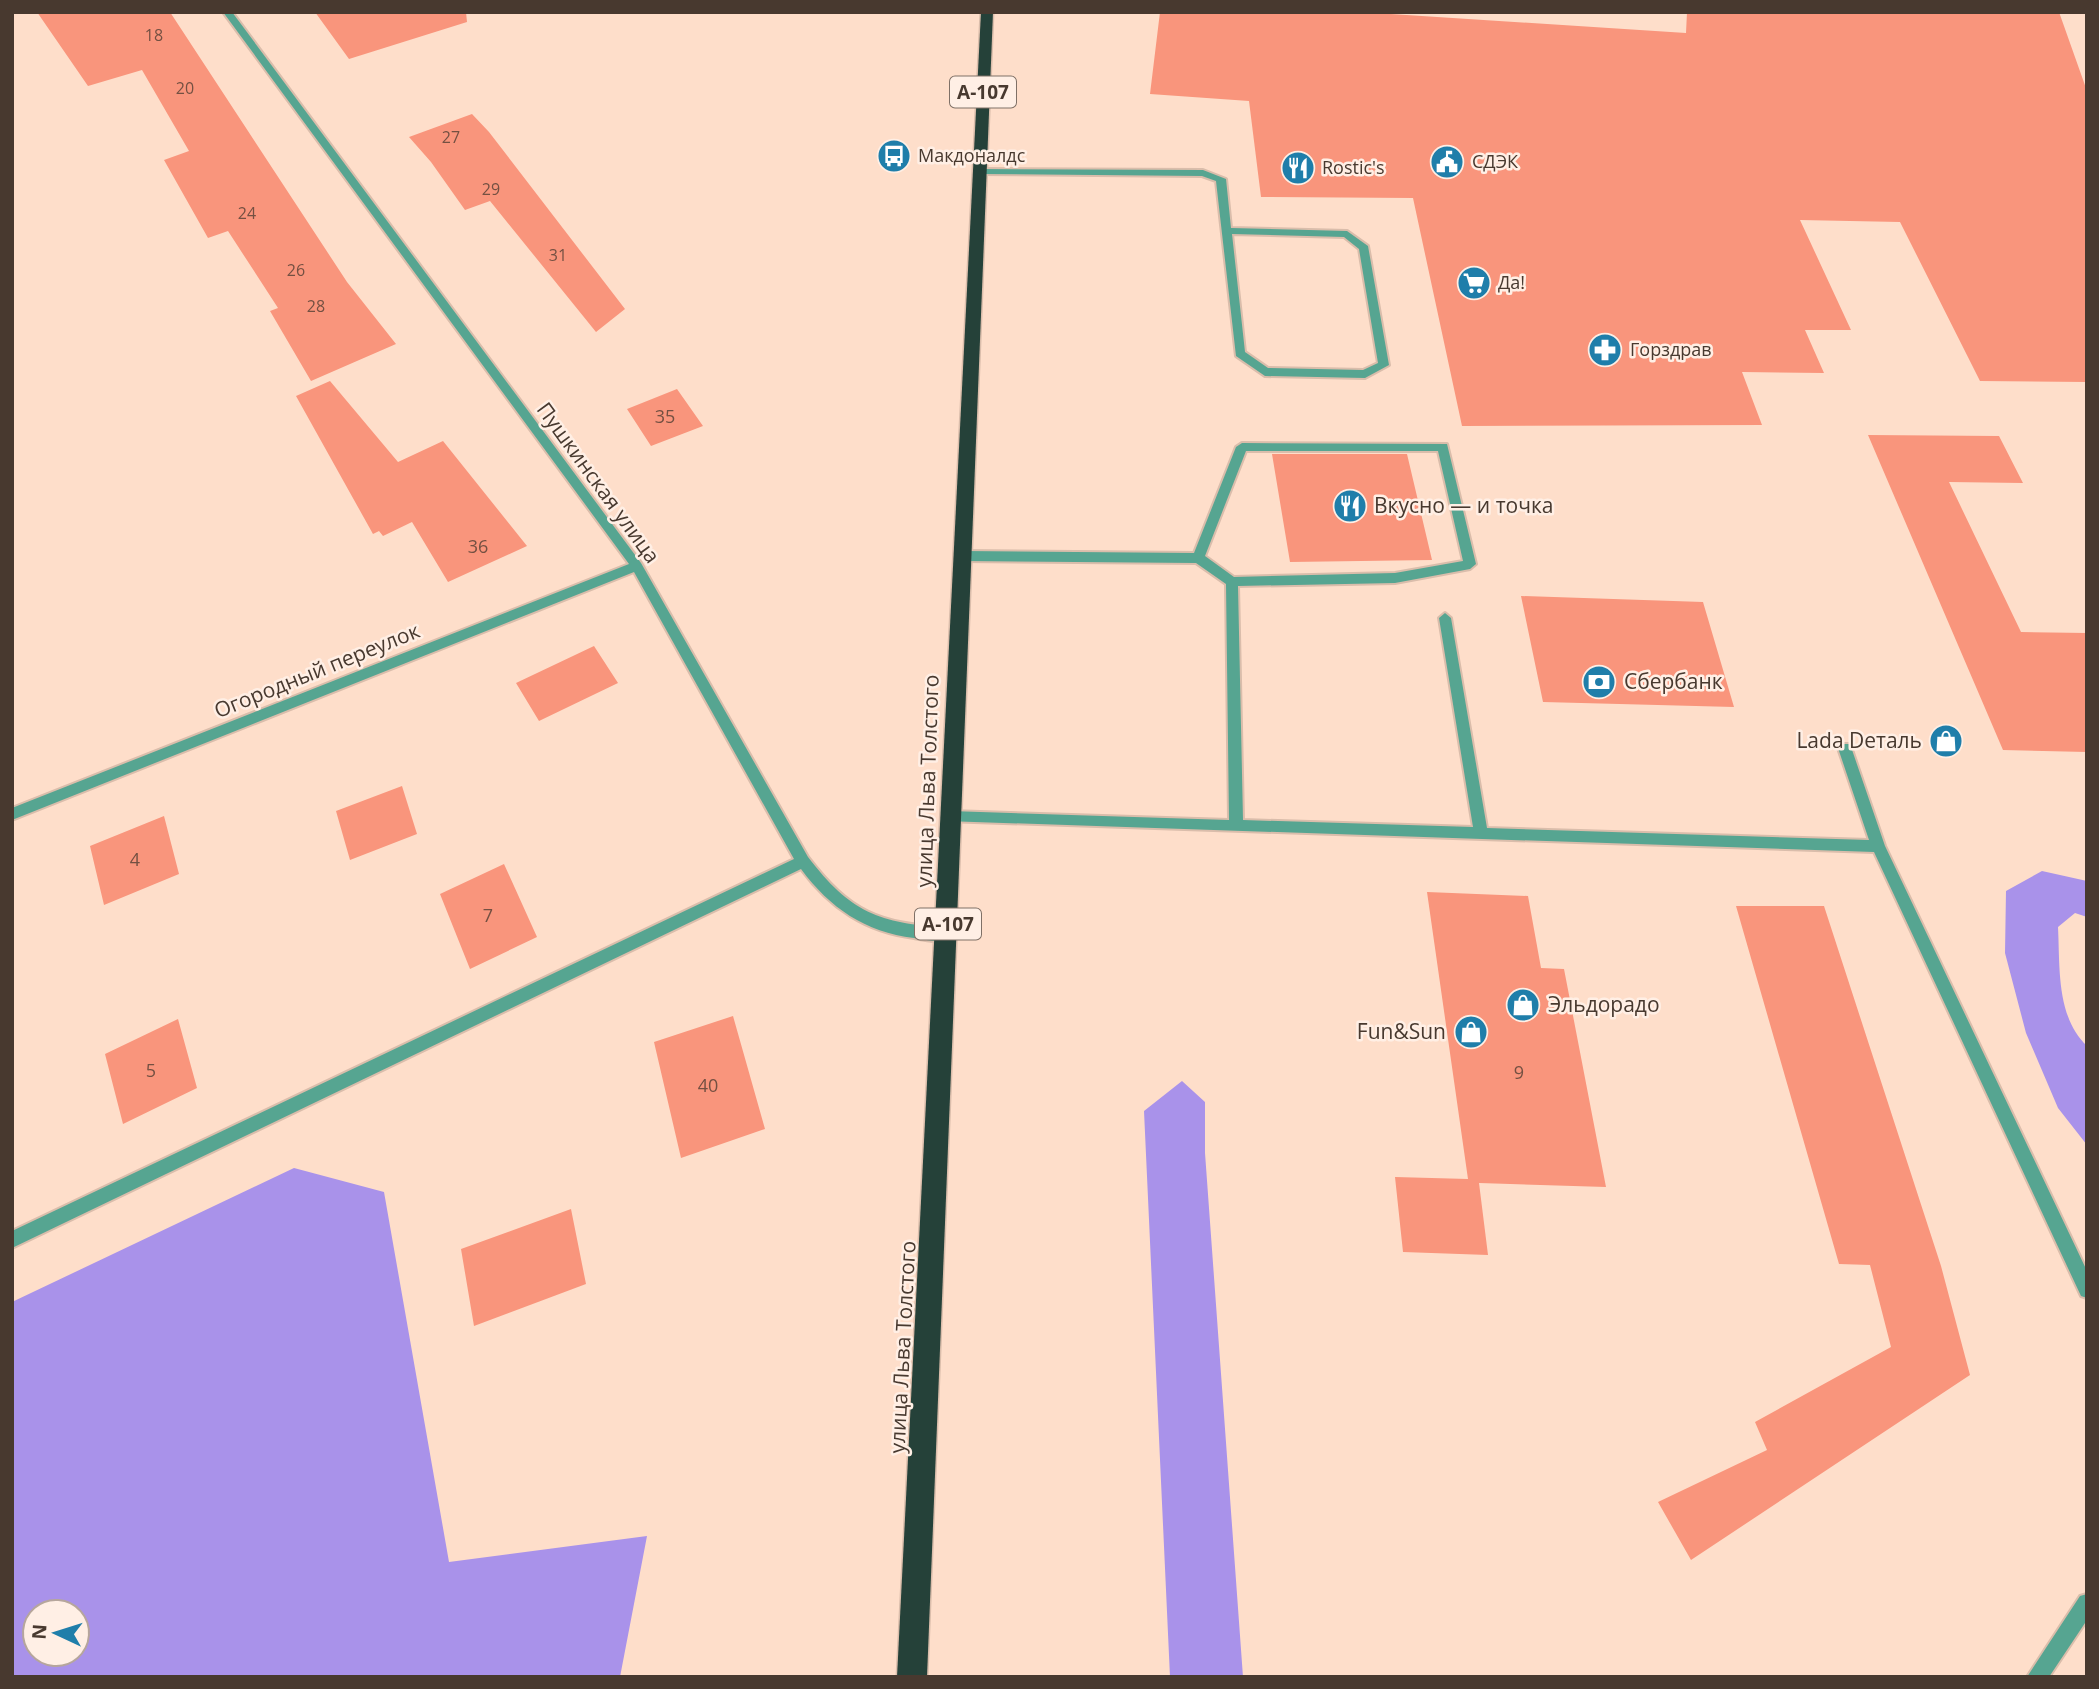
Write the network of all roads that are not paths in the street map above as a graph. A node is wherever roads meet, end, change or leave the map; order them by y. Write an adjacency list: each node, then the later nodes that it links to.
1 (227, 12): 7 (street, Пушкинская улица)
2 (987, 12): 3 (highway, улица Льва Толстого / А-107)
3 (981, 172): 4 (street); 5 (highway, улица Льва Толстого / А-107)
4 (1228, 231): 4 (street)
5 (962, 556): 6 (street); 12 (highway, улица Льва Толстого / А-107)
6 (1198, 558): 8 (street); 8 (street)
7 (637, 566): 11 (street, Огородный переулок); 16 (street, Пушкинская улица)
8 (1232, 582): 13 (street)
9 (1445, 618): 14 (street)
10 (1845, 748): 15 (street)
11 (12, 814)
12 (950, 817): 13 (street); 17 (highway, улица Льва Толстого / А-107)
13 (1236, 825): 14 (street)
14 (1481, 833): 15 (street)
15 (1878, 846): 19 (street)
16 (803, 862): 17 (street, Пушкинская улица); 18 (street)
17 (947, 934): 21 (highway, улица Льва Толстого / А-107)
18 (12, 1240)
19 (2087, 1290)
20 (2087, 1603): 22 (street)
21 (912, 1677)
22 (2037, 1677)

